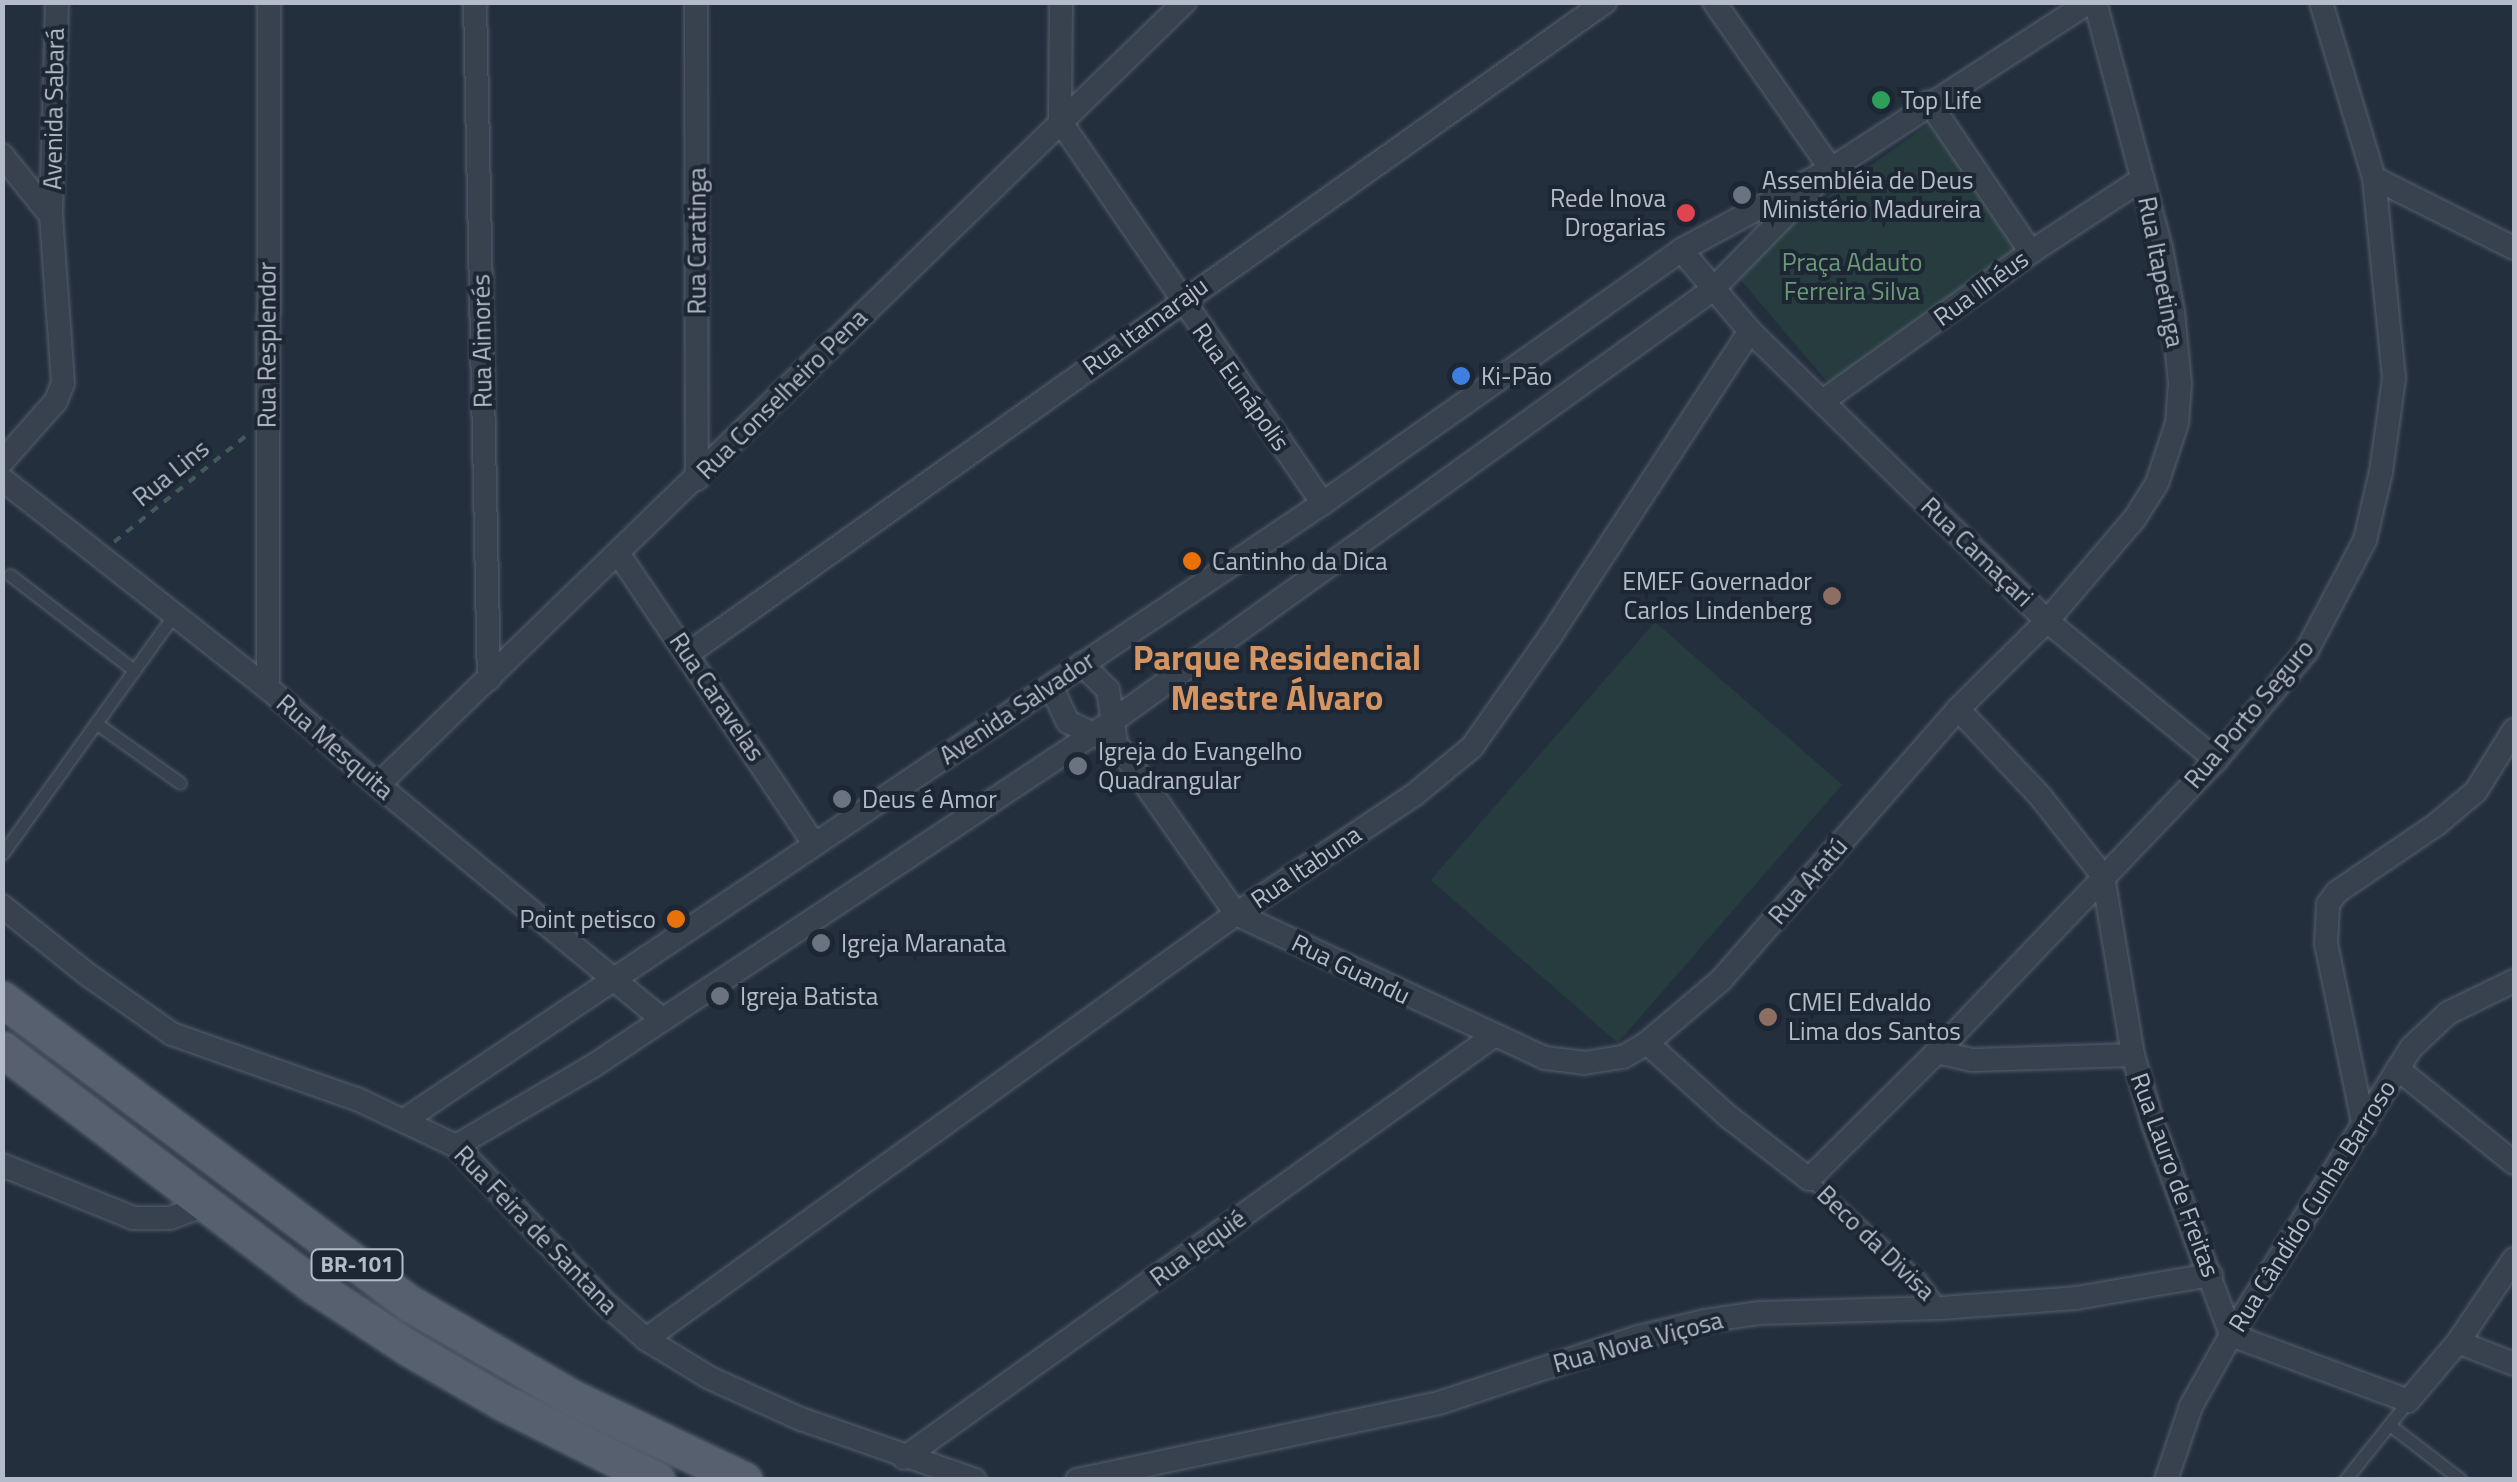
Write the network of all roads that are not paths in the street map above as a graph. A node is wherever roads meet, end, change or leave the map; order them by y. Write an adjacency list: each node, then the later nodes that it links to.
1 (56, 2): 17 (street, Avenida Sabará)
2 (270, 2): 38 (street, Rua Resplendor)
3 (476, 2): 36 (street, Rua Aimorés)
4 (696, 2): 27 (street, Rua Caratinga)
5 (1061, 2): 12 (street)
6 (1186, 2): 12 (street, Rua Conselheiro Pena)
7 (1604, 2): 22 (street, Rua Itamaraju)
8 (1714, 2): 14 (street)
9 (2092, 2): 11 (street, Avenida Salvador); 15 (street, Rua Itapetinga)
10 (2321, 2): 16 (street, Rua Porto Seguro)
11 (1929, 102): 14 (street, Avenida Salvador); 20 (street)
12 (1060, 120): 22 (street, Rua Eunápolis); 27 (street, Rua Conselheiro Pena)
13 (2, 155): 17 (street)
14 (1831, 169): 19 (street, Avenida Salvador); 21 (street, Avenida Salvador)
15 (2142, 178): 20 (street, Rua Ilhéus); 32 (street, Rua Itapetinga)
16 (2374, 178): 18 (street); 43 (street, Rua Porto Seguro)
17 (51, 216): 25 (street, Avenida Sabará)
18 (2514, 248)
19 (1681, 250): 21 (street); 28 (street, Avenida Salvador)
20 (2031, 252): 24 (street, Rua Ilhéus)
21 (1712, 290): 23 (street); 42 (street, Avenida Salvador)
22 (1181, 300): 28 (street, Rua Eunápolis); 33 (street, Rua Itamaraju)
23 (1750, 331): 24 (street, Rua Camaçari); 50 (street, Rua Itabuna)
24 (1823, 402): 32 (street, Rua Camaçari)
25 (2, 462)
26 (2, 479): 31 (street, Rua Mesquita)
27 (697, 479): 29 (street, Rua Conselheiro Pena)
28 (1323, 503): 34 (street, Avenida Salvador)
29 (618, 553): 33 (street, Rua Caravelas); 36 (street, Rua Conselheiro Pena)
30 (10, 575): 35 (lane)
31 (174, 615): 35 (lane); 38 (street, Rua Mesquita)
32 (2048, 622): 39 (street, Rua Itapetinga); 43 (street, Rua Camaçari)
33 (689, 653): 46 (street, Rua Caravelas)
34 (1082, 664): 37 (street, Avenida Salvador); 42 (street, Rua Guandu)
35 (134, 670): 40 (lane)
36 (489, 680): 45 (street, Rua Conselheiro Pena)
37 (1051, 686): 42 (street, Rua Guandu); 46 (street, Avenida Salvador)
38 (268, 688): 45 (street, Rua Mesquita)
39 (1958, 709): 48 (street, Rua Lauro de Freitas); 56 (street, Rua Aratú)
40 (96, 723): 44 (lane); 47 (lane)
41 (2514, 730): 62 (street)
42 (1108, 732): 50 (street, Rua Guandu); 54 (street, Avenida Salvador)
43 (2216, 760): 48 (street, Rua Porto Seguro)
44 (180, 782)
45 (378, 785): 51 (street, Rua Mesquita)
46 (814, 844): 51 (street, Avenida Salvador)
47 (2, 854)
48 (2104, 876): 58 (street, Rua Porto Seguro); 59 (street, Rua Lauro de Freitas)
49 (2, 906): 61 (street, Rua Feira de Santana)
50 (1236, 914): 55 (street, Rua Guandu); 72 (street, Rua Itabuna)
51 (616, 979): 54 (street, Rua Mesquita); 61 (street, Avenida Salvador)
52 (2514, 982): 60 (street, Rua Cândido Cunha Barroso)
53 (2, 999): 79 (main road, BR-101)
54 (663, 1020): 63 (street, Avenida Salvador)
55 (1492, 1037): 56 (street, Rua Aratú); 77 (street, Rua Jequié)
56 (1648, 1043): 66 (street)
57 (2, 1048): 67 (main road, BR-101)
58 (1937, 1052): 59 (street); 66 (street, Rua Porto Seguro)
59 (2133, 1055): 69 (street, Rua Lauro de Freitas)
60 (2398, 1069): 62 (street, Rua Cândido Cunha Barroso); 64 (street)
61 (406, 1120): 63 (street, Rua Feira de Santana)
62 (2364, 1127): 71 (street, Rua Cândido Cunha Barroso)
63 (456, 1146): 72 (street, Rua Feira de Santana)
64 (2514, 1163)
65 (2, 1165): 67 (street)
66 (1809, 1178): 70 (lane, Beco da Divisa)
67 (206, 1204): 78 (main road, BR-101)
68 (2514, 1259): 73 (street)
69 (2212, 1276): 70 (street, Rua Nova Viçosa); 71 (street, Rua Lauro de Freitas)
70 (1942, 1308): 81 (street, Rua Nova Viçosa)
71 (2231, 1334): 75 (street); 82 (street, Rua Cândido Cunha Barroso)
72 (646, 1339): 77 (street, Rua Feira de Santana)
73 (2458, 1342): 74 (street); 75 (street)
74 (2514, 1364)
75 (2408, 1401): 76 (lane)
76 (2391, 1426): 83 (lane); 84 (lane)
77 (904, 1458): 80 (street, Rua Feira de Santana)
78 (657, 1480)
79 (744, 1480)
80 (975, 1480)
81 (1077, 1480)
82 (2166, 1480)
83 (2345, 1480)
84 (2461, 1480)

